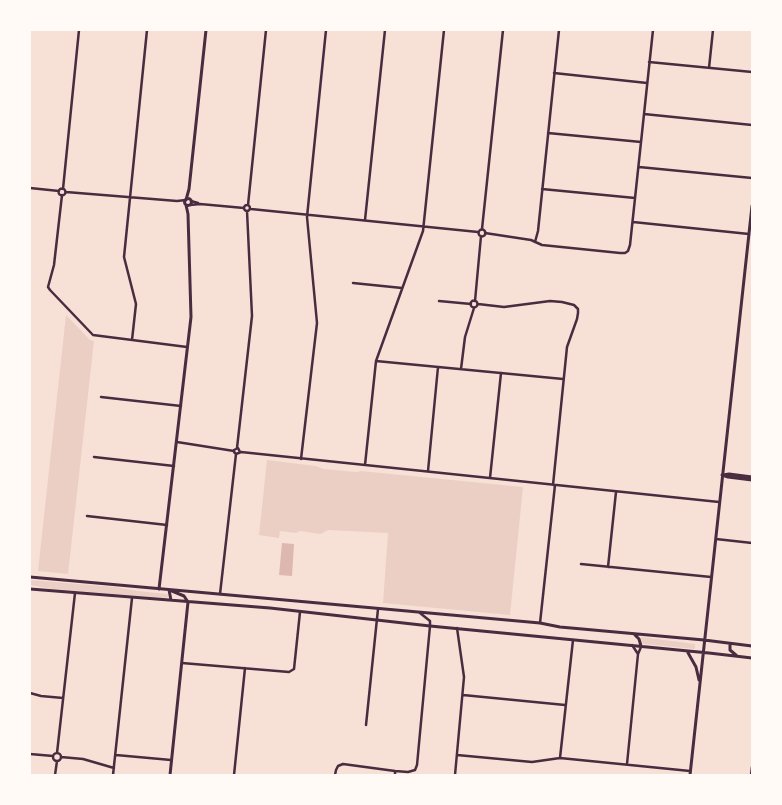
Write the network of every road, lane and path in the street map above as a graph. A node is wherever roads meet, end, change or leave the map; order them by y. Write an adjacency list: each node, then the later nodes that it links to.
1 (79, 30): 25 (street)
2 (147, 30): 29 (street)
3 (206, 30): 31 (main road)
4 (266, 30): 32 (street)
5 (326, 30): 37 (street)
6 (385, 30): 38 (street)
7 (444, 30): 40 (street)
8 (503, 30): 41 (street)
9 (559, 30): 15 (street)
10 (653, 30): 12 (street)
11 (713, 30): 13 (street)
12 (649, 62): 13 (street); 16 (street)
13 (709, 68): 14 (street)
14 (752, 72)
15 (554, 73): 16 (street); 19 (street)
16 (647, 83): 17 (street)
17 (644, 114): 18 (street); 20 (street)
18 (752, 125)
19 (548, 133): 20 (street); 24 (street)
20 (641, 142): 21 (street)
21 (639, 167): 22 (street); 30 (street)
22 (752, 178)
23 (30, 188): 26 (street)
24 (542, 188): 30 (street); 46 (street)
25 (63, 189): 26 (street); 27 (street)
26 (59, 191): 28 (street)
27 (66, 192): 28 (street); 29 (street)
28 (62, 195): 54 (street)
29 (130, 197): 31 (street); 54 (street)
30 (635, 198): 39 (street)
31 (188, 202): 34 (street); 55 (main road)
32 (248, 205): 34 (street); 35 (street)
33 (752, 206): 44 (main road)
34 (244, 208): 36 (street)
35 (251, 209): 36 (street); 37 (street)
36 (247, 211): 64 (street)
37 (307, 214): 38 (street); 68 (street)
38 (365, 220): 40 (street)
39 (633, 222): 44 (street); 46 (street)
40 (424, 226): 42 (street); 48 (street)
41 (482, 229): 42 (street); 43 (street)
42 (478, 232): 45 (street)
43 (485, 233): 45 (street); 46 (street)
44 (749, 234): 72 (main road)
45 (481, 236): 49 (street)
46 (535, 242)
47 (353, 283): 48 (street)
48 (402, 288): 56 (street)
49 (475, 301): 51 (street); 52 (street)
50 (439, 302): 51 (street)
51 (471, 304): 53 (street)
52 (478, 304): 53 (street); 60 (street)
53 (474, 308): 58 (street)
54 (132, 340): 55 (street)
55 (187, 346): 62 (main road)
56 (376, 361): 57 (street); 69 (street)
57 (438, 367): 58 (street); 71 (street)
58 (461, 369): 59 (street)
59 (501, 373): 60 (street); 73 (street)
60 (563, 379): 75 (street)
61 (101, 397): 62 (street)
62 (181, 406): 63 (main road)
63 (176, 442): 65 (street); 70 (main road)
64 (237, 448): 65 (street); 66 (street)
65 (234, 451): 66 (street)
66 (238, 453): 68 (street); 90 (street)
67 (94, 457): 70 (street)
68 (301, 459): 69 (street)
69 (365, 465): 71 (street)
70 (174, 466): 79 (main road)
71 (428, 472): 73 (street)
72 (722, 475): 74 (main road); 77 (main road)
73 (490, 478): 75 (street)
74 (752, 478)
75 (554, 485): 76 (street); 98 (street)
76 (616, 491): 77 (street); 83 (street)
77 (719, 502): 80 (main road)
78 (87, 516): 79 (street)
79 (167, 525): 87 (main road)
80 (715, 539): 81 (street); 85 (main road)
81 (752, 543)
82 (581, 564): 83 (street)
83 (608, 567): 85 (street)
84 (30, 577): 87 (main road)
85 (711, 577): 103 (main road)
86 (30, 589): 89 (main road)
87 (159, 589): 88 (main road)
88 (169, 590): 90 (main road); 92 (main road); 93 (main road)
89 (75, 593): 91 (main road); 118 (street)
90 (220, 594): 94 (main road)
91 (132, 597): 92 (main road); 123 (street)
92 (170, 600): 93 (main road)
93 (188, 602): 95 (main road); 113 (main road)
94 (378, 609): 96 (main road); 97 (street)
95 (300, 612): 97 (main road); 114 (street)
96 (420, 613): 98 (main road); 99 (street)
97 (377, 620): 99 (main road); 120 (street)
98 (540, 624): 101 (main road)
99 (430, 626): 100 (main road); 133 (street)
100 (456, 628): 102 (main road); 117 (street)
101 (631, 633): 103 (main road); 106 (main road)
102 (574, 640): 105 (main road); 119 (street)
103 (704, 640): 104 (main road); 109 (main road)
104 (730, 644): 107 (main road); 111 (main road)
105 (632, 645): 106 (main road); 110 (street)
106 (641, 646): 108 (main road); 110 (street)
107 (752, 647)
108 (687, 651): 109 (main road); 115 (main road)
109 (703, 652): 111 (main road); 115 (main road)
110 (638, 654): 130 (street)
111 (737, 656): 112 (main road)
112 (752, 658)
113 (182, 663): 114 (street); 129 (main road)
114 (245, 668): 138 (street)
115 (700, 684): 134 (main road)
116 (30, 693): 118 (street)
117 (463, 695): 119 (street); 124 (street)
118 (63, 698): 121 (street)
119 (566, 706): 127 (street)
120 (366, 725)
121 (57, 753): 125 (street); 126 (street)
122 (30, 754): 125 (street)
123 (116, 755): 129 (street); 132 (street)
124 (457, 755): 127 (street); 141 (street)
125 (53, 756): 128 (street)
126 (61, 757): 128 (street); 132 (street)
127 (560, 758): 130 (street)
128 (57, 760): 135 (street)
129 (171, 760): 137 (main road)
130 (627, 764): 134 (street)
131 (752, 767): 142 (street)
132 (114, 768): 136 (street)
133 (396, 770): 139 (street); 140 (street)
134 (690, 773)
135 (55, 775)
136 (113, 775)
137 (170, 775)
138 (234, 775)
139 (335, 775)
140 (395, 775)
141 (455, 775)
142 (751, 775)

